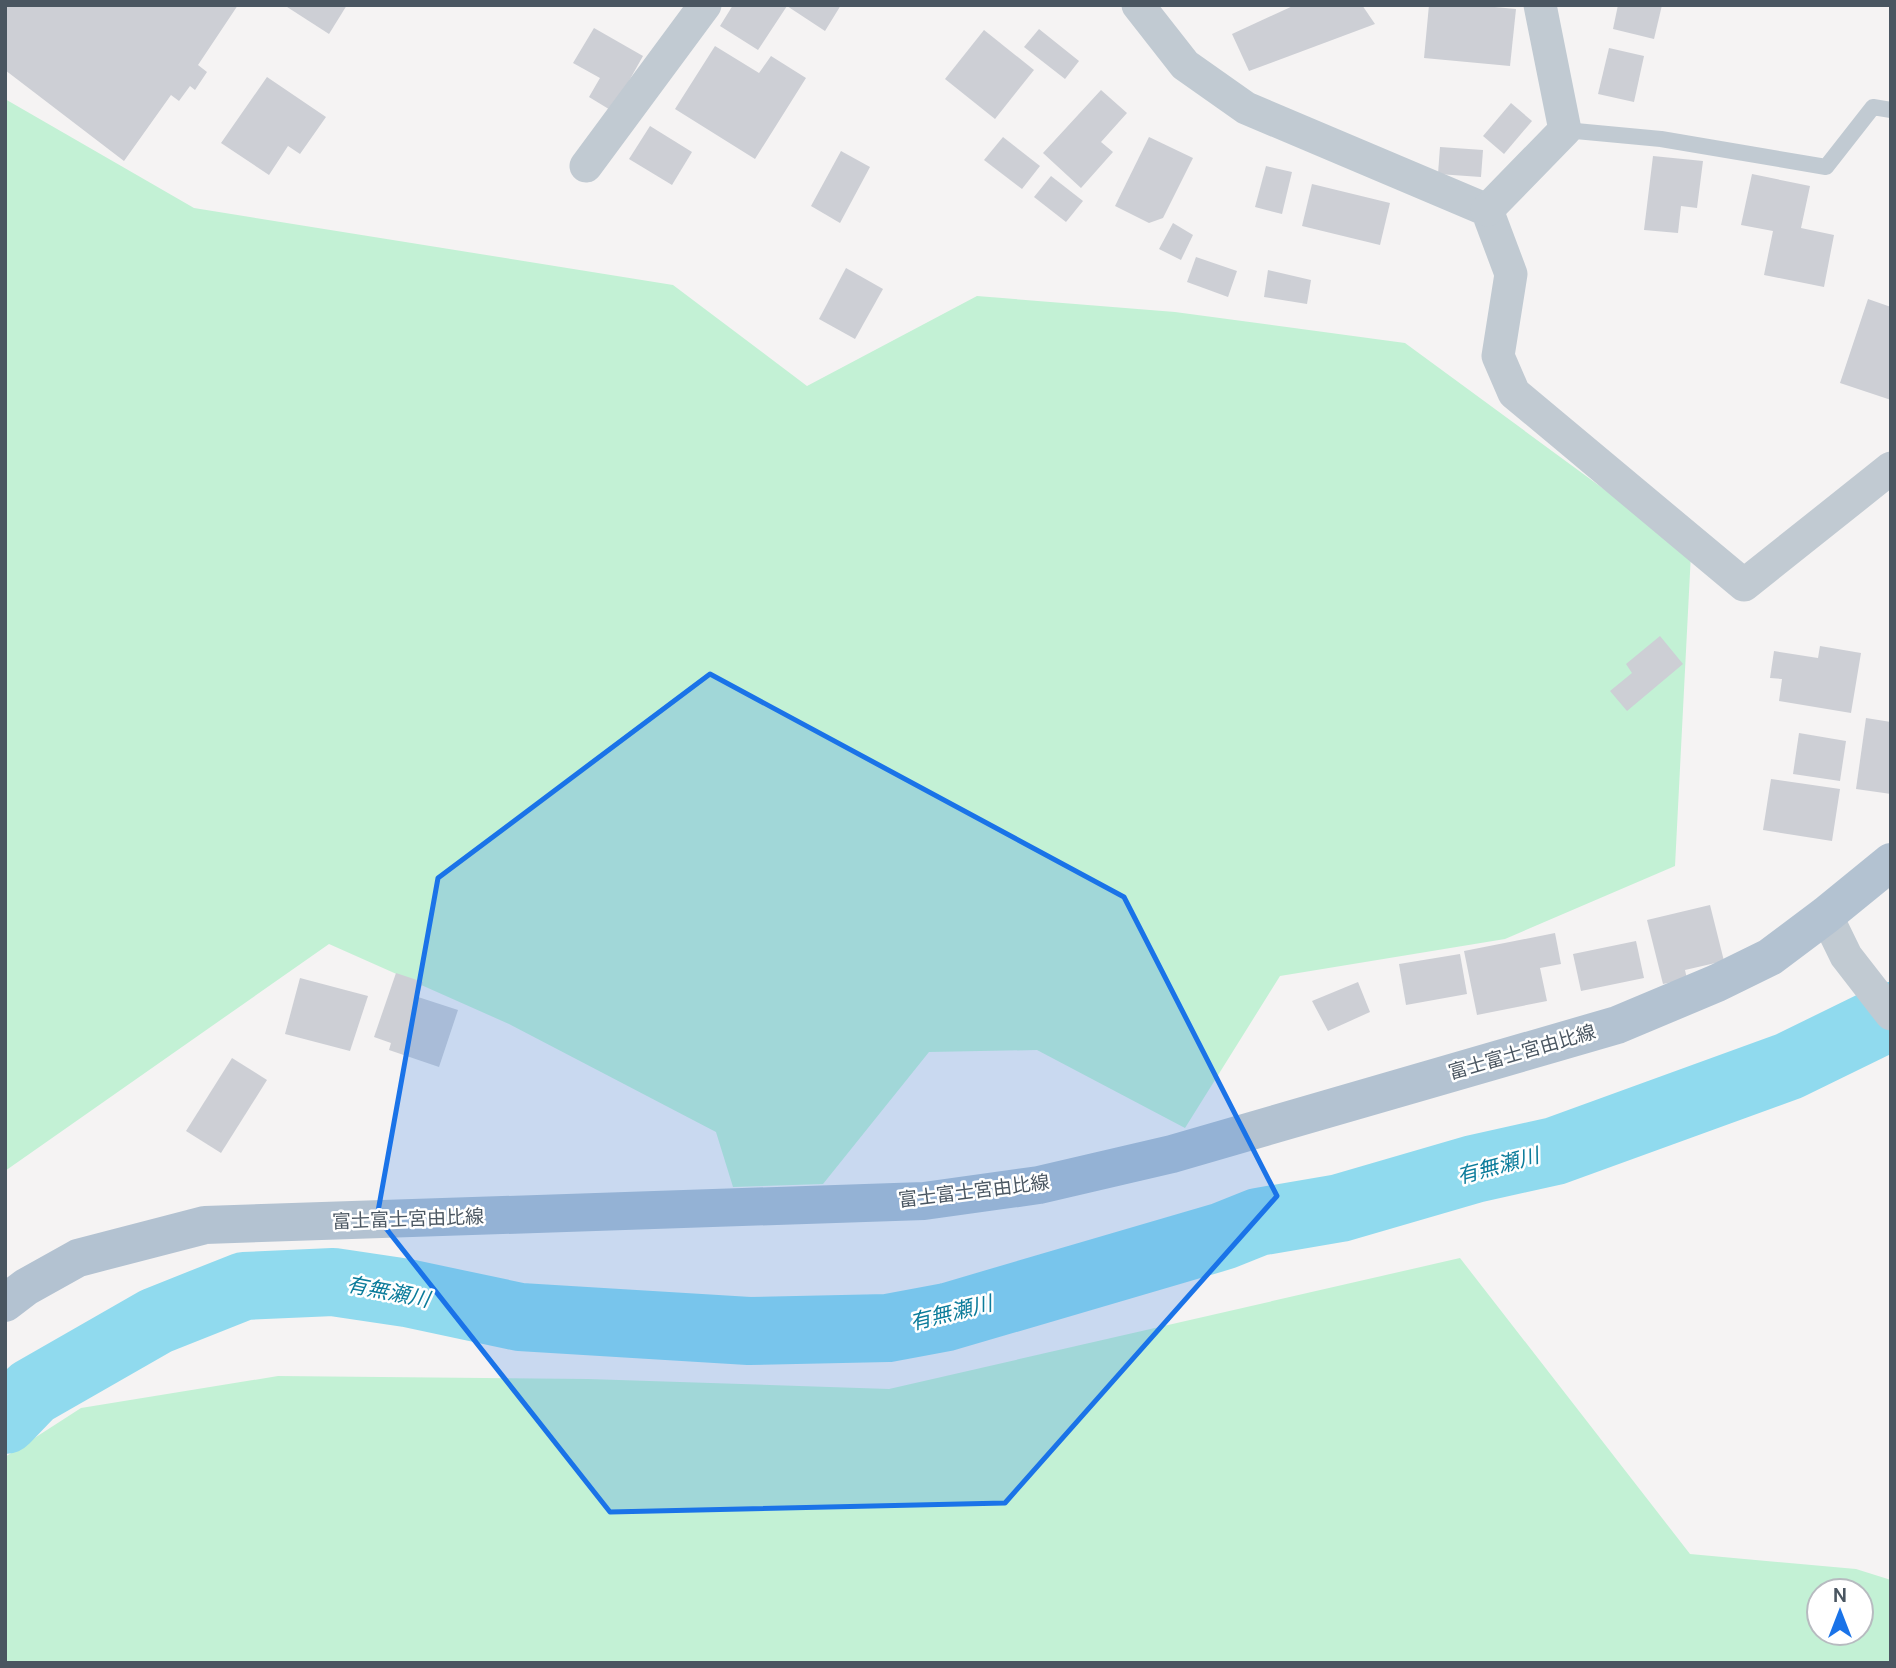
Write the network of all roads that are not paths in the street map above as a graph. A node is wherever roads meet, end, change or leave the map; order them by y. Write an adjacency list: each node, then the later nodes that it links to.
1 (705, 5): 6 (street)
2 (1138, 5): 7 (street)
3 (1540, 5): 5 (street)
4 (1891, 110): 5 (lane)
5 (1565, 130): 7 (street)
6 (586, 166)
7 (1487, 210): 8 (street)
8 (1891, 468)
9 (1891, 862): 10 (main road, 富士富士宮由比線)
10 (1826, 915): 11 (street); 12 (main road, 富士富士宮由比線)
11 (1891, 1014)
12 (5, 1303)

